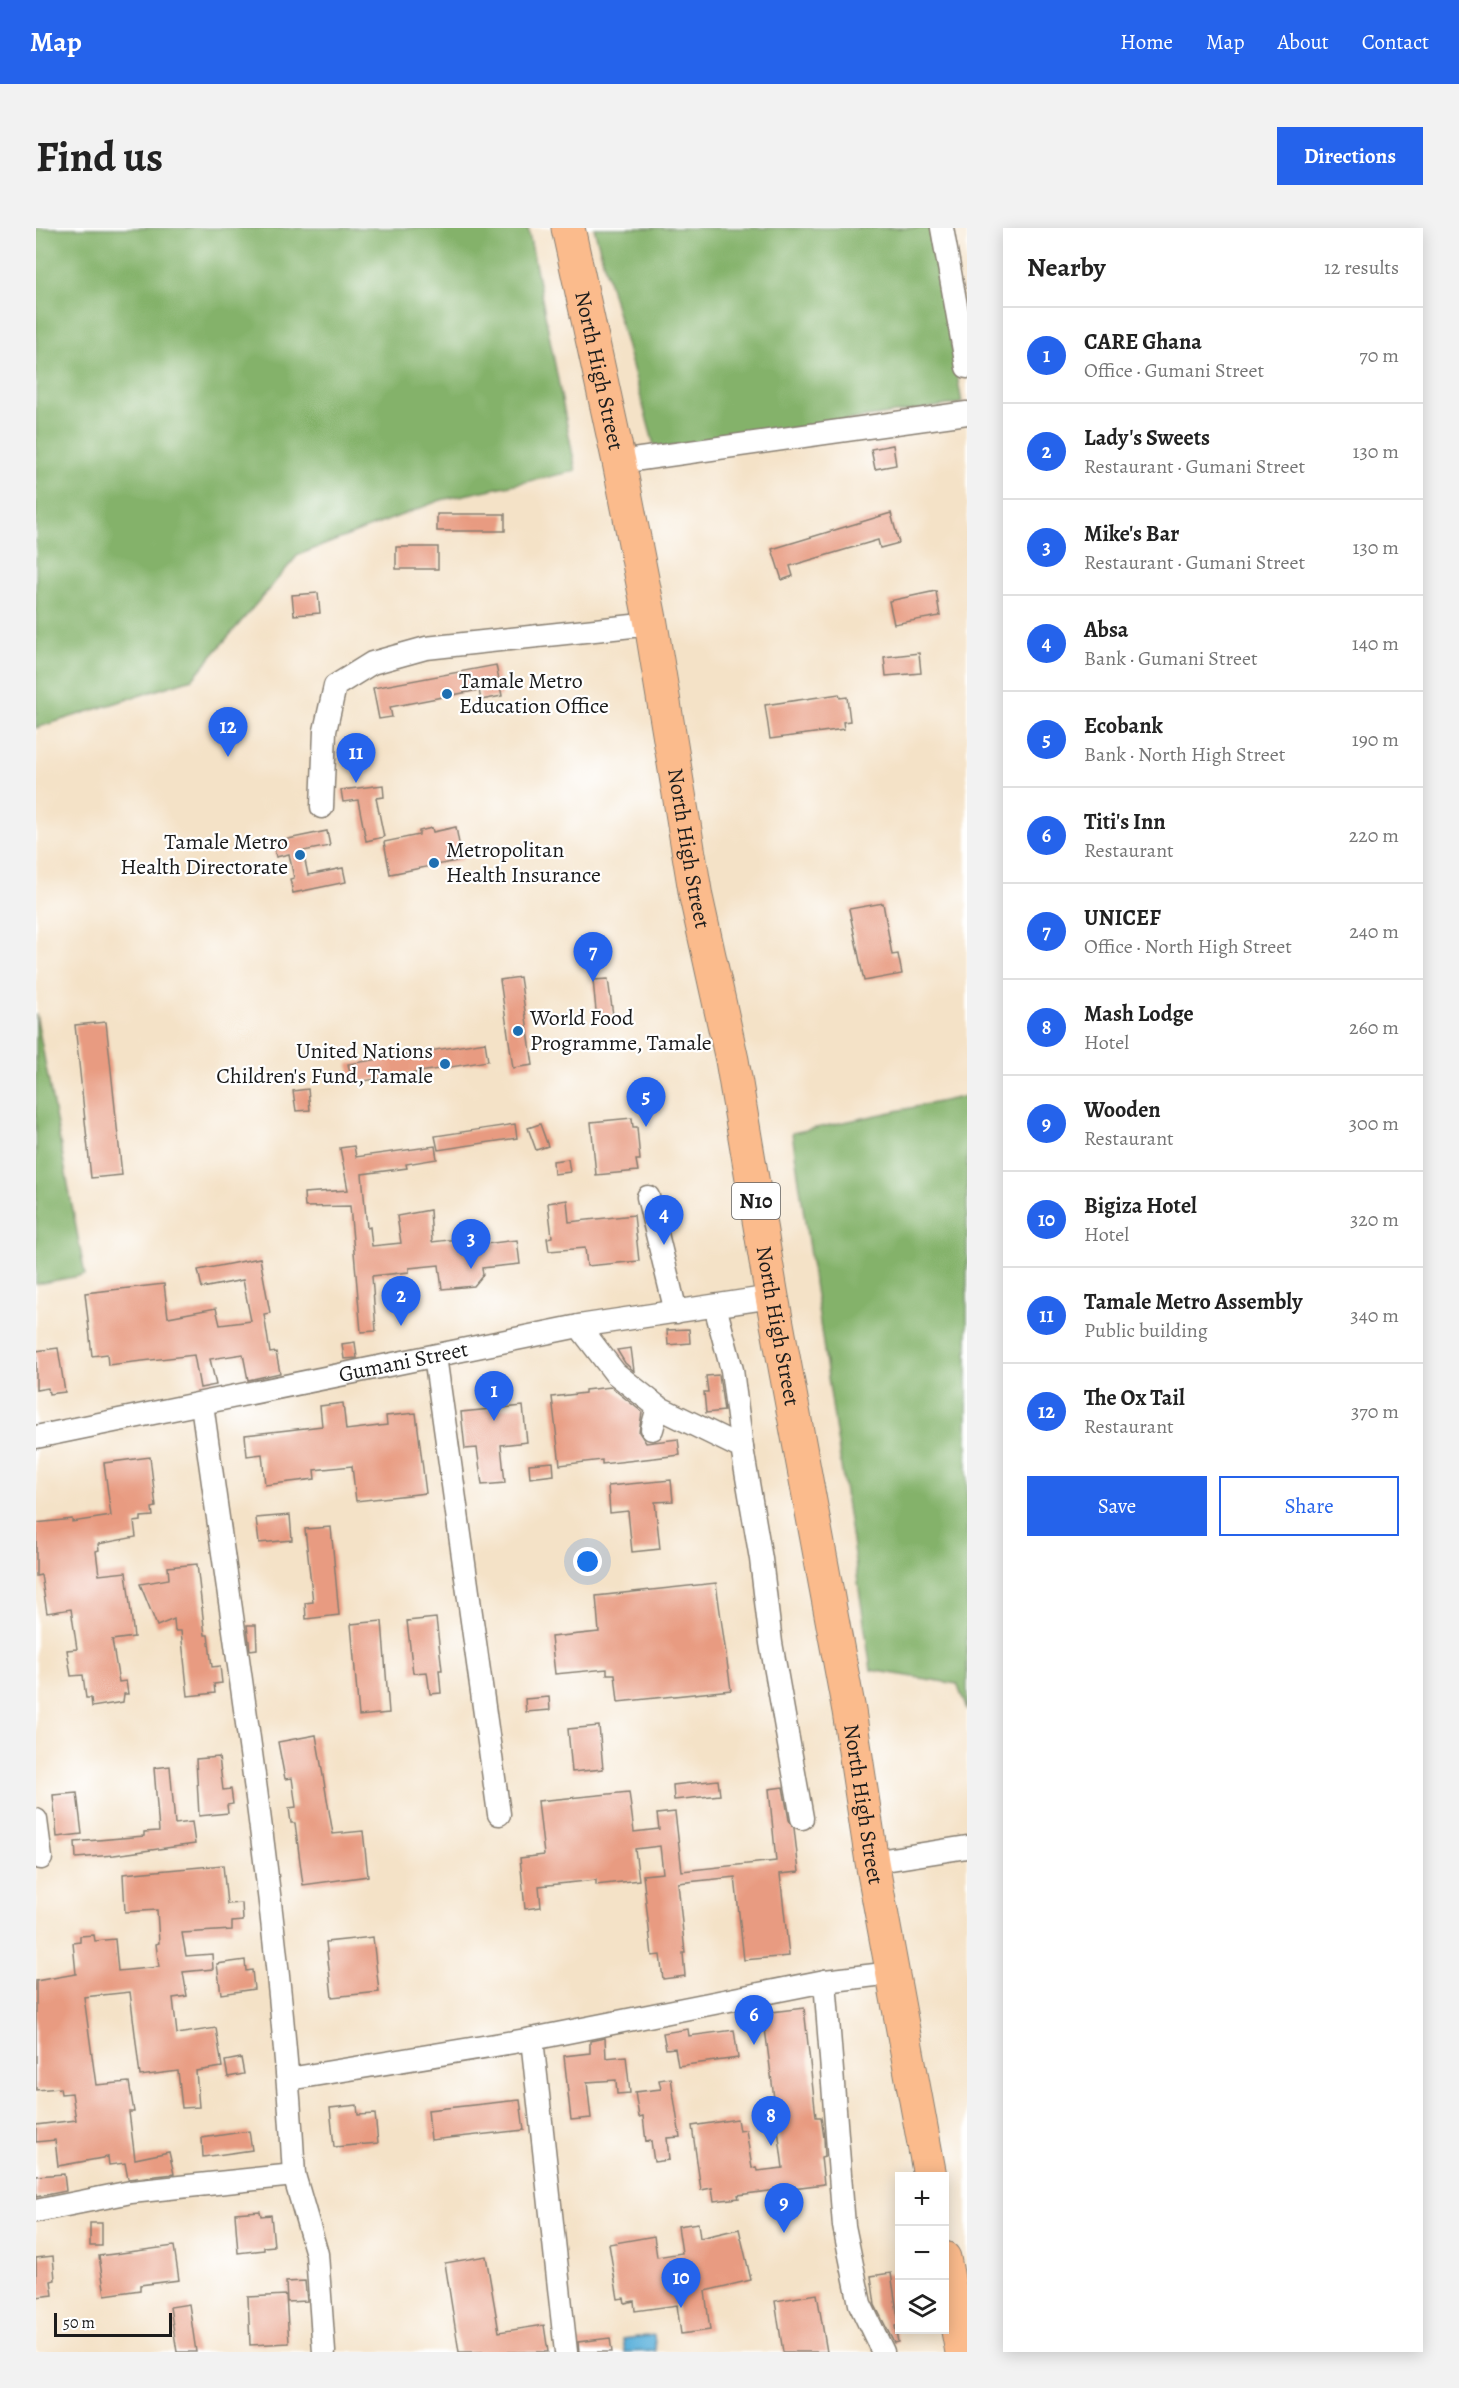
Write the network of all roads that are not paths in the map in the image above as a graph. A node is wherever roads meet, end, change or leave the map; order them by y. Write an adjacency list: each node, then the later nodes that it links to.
1 (568, 228): 5 (highway, North High Street / N10)
2 (942, 228): 3 (street)
3 (967, 367)
4 (967, 413): 5 (street)
5 (619, 462): 6 (highway, North High Street / N10)
6 (651, 624): 7 (street); 9 (highway, North High Street / N10)
7 (322, 807)
8 (648, 1197): 11 (street)
9 (772, 1297): 10 (street, Gumani Street); 24 (highway, North High Street / N10)
10 (716, 1305): 11 (street, Gumani Street); 18 (street)
11 (676, 1312): 12 (street, Gumani Street)
12 (579, 1326): 13 (street, Gumani Street); 15 (street)
13 (435, 1356): 14 (street, Gumani Street); 19 (street)
14 (202, 1404): 17 (street, Gumani Street); 28 (street)
15 (658, 1407): 16 (street); 18 (street)
16 (652, 1429)
17 (36, 1437)
18 (742, 1449): 20 (street)
19 (499, 1814)
20 (802, 1818)
21 (36, 1820): 23 (street)
22 (967, 1847): 24 (street)
23 (41, 1858)
24 (872, 1862): 25 (highway, North High Street / N10)
25 (892, 1974): 26 (street); 29 (highway, North High Street / N10)
26 (825, 1981): 27 (street); 35 (street)
27 (532, 2038): 28 (street); 34 (street)
28 (289, 2079): 30 (street)
29 (929, 2172)
30 (294, 2175): 31 (street); 33 (street)
31 (36, 2211)
32 (949, 2280): 36 (highway)
33 (324, 2352)
34 (566, 2352)
35 (882, 2352)
36 (962, 2352)

